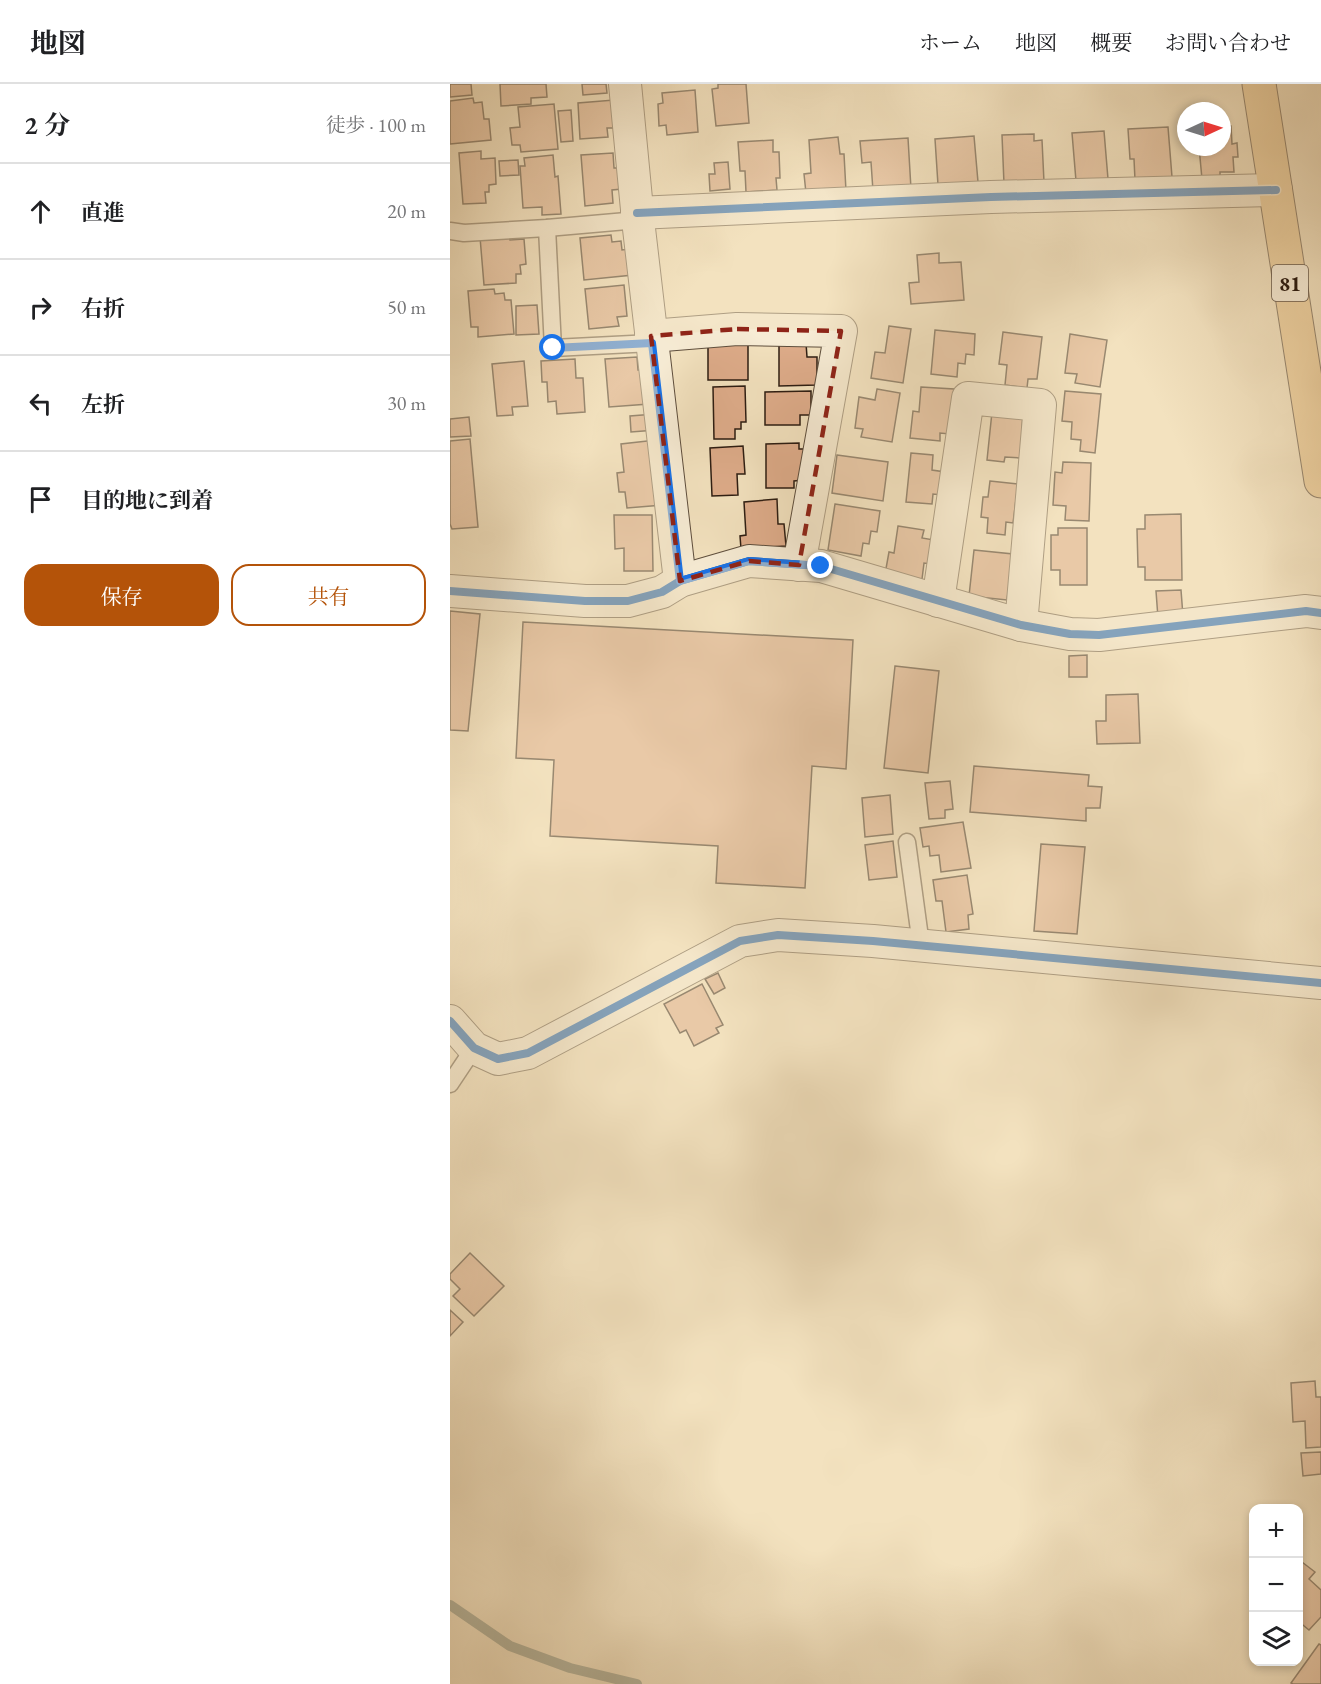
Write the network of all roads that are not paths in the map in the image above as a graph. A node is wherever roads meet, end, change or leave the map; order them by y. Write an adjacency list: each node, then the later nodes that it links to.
1 (625, 84): 4 (street)
2 (1259, 84): 3 (main road, 81)
3 (1276, 190): 4 (street); 8 (main road, 81)
4 (638, 217): 5 (lane); 7 (street)
5 (547, 228): 6 (lane); 7 (lane)
6 (450, 231)
7 (652, 339): 9 (street); 10 (street)
8 (1321, 481)
9 (799, 565): 10 (street); 12 (street)
10 (680, 581): 11 (street)
11 (450, 591)
12 (938, 601): 14 (street); 14 (street)
13 (1321, 613): 14 (street)
14 (1021, 625)
15 (907, 842): 16 (lane)
16 (921, 945): 17 (street); 19 (street)
17 (1321, 983)
18 (450, 1021): 19 (street)
19 (474, 1048): 20 (lane)
20 (450, 1084)

